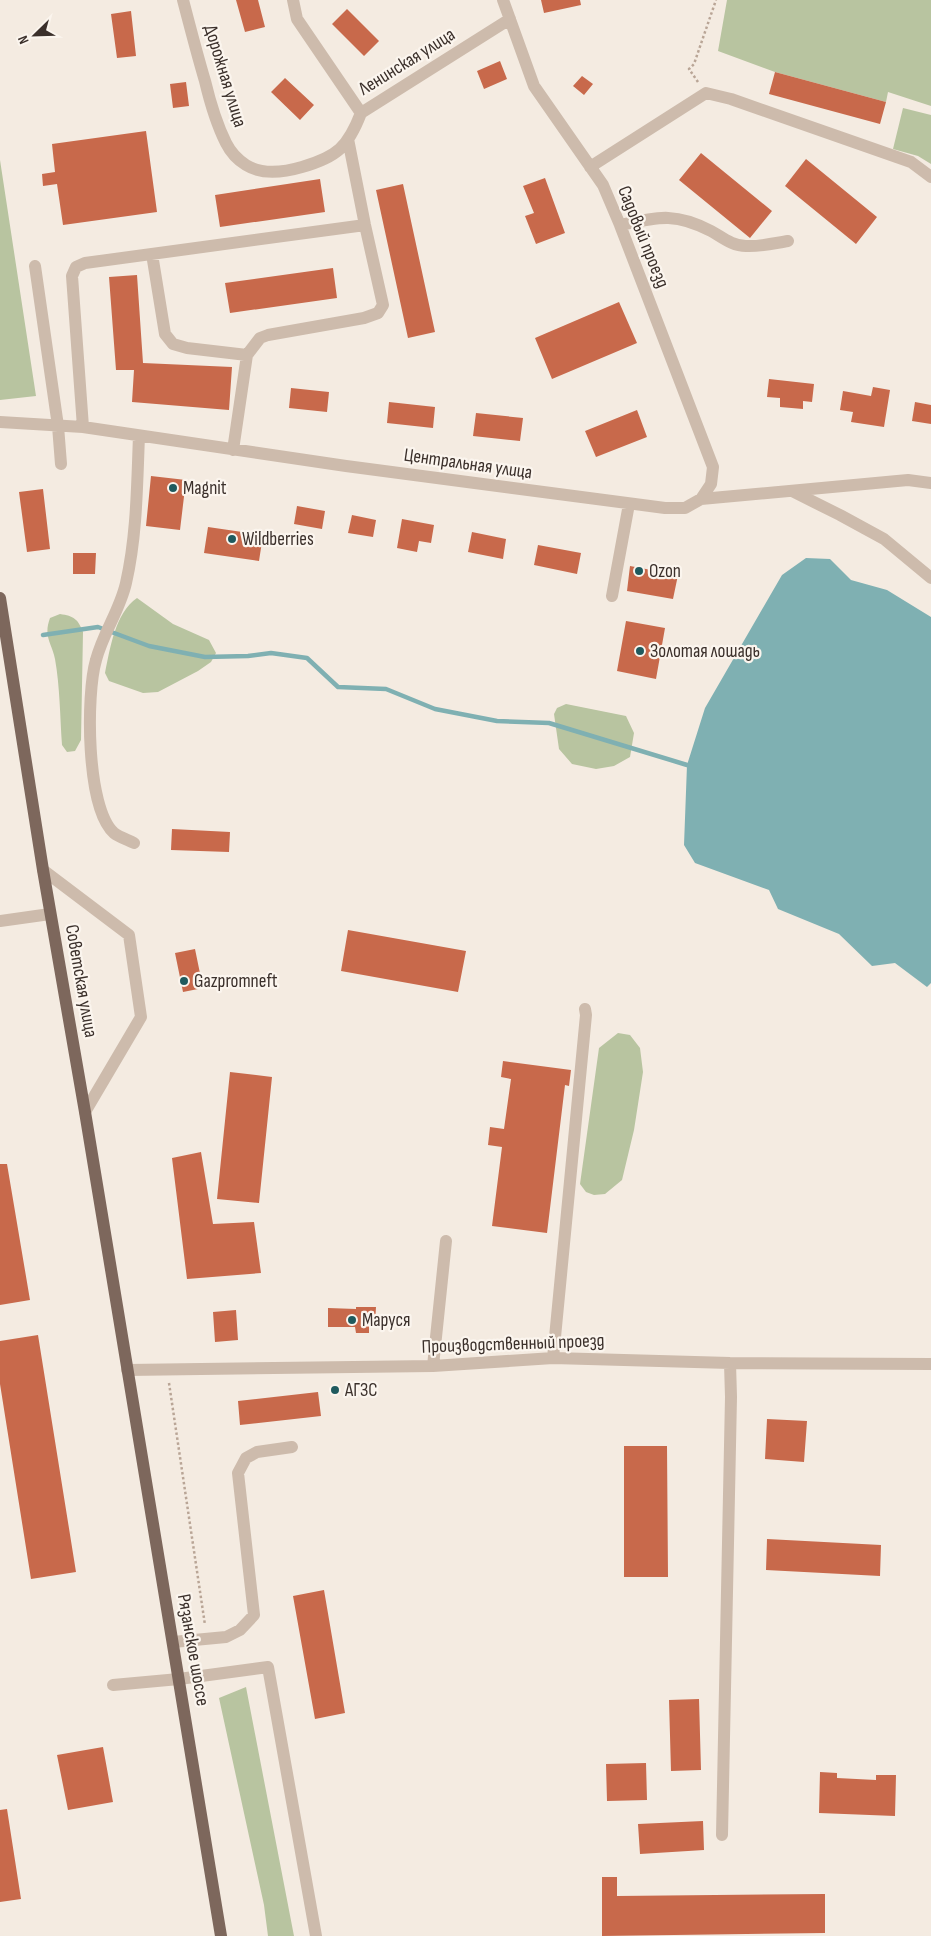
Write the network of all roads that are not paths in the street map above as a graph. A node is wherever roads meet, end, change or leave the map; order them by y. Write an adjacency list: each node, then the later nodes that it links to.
1 (182, 0): 6 (street, Дорожная улица)
2 (293, 0): 5 (street, Ленинская улица)
3 (503, 0): 4 (street, Садовый проезд)
4 (510, 19): 5 (street, Ленинская улица); 7 (street, Садовый проезд)
5 (360, 113): 6 (street, Дорожная улица)
6 (348, 139): 9 (street)
7 (590, 167): 8 (street); 10 (street, Садовый проезд)
8 (931, 176)
9 (365, 225): 12 (street); 14 (street)
10 (620, 225): 11 (street); 23 (street, Садовый проезд)
11 (788, 241)
12 (152, 254): 14 (street); 17 (street)
13 (35, 266): 16 (street)
14 (247, 355): 19 (street)
15 (0, 422): 16 (street, Центральная улица)
16 (58, 426): 17 (street, Центральная улица); 20 (street)
17 (82, 427): 18 (street, Центральная улица)
18 (139, 436): 19 (street, Центральная улица); 28 (street)
19 (233, 450): 24 (street, Центральная улица)
20 (61, 464)
21 (931, 482): 22 (street, Центральная улица)
22 (792, 491): 23 (street, Центральная улица); 25 (street)
23 (702, 500): 24 (street, Центральная улица)
24 (628, 504): 26 (street)
25 (931, 578)
26 (612, 596)
27 (0, 598): 29 (main road, Советская улица)
28 (134, 843)
29 (43, 870): 30 (main road, Советская улица); 33 (street)
30 (50, 914): 31 (street); 33 (main road, Советская улица)
31 (0, 921)
32 (585, 1009): 35 (street)
33 (86, 1112): 39 (main road, Советская улица)
34 (446, 1241): 38 (street)
35 (553, 1358): 36 (street, Производственный проезд); 38 (street, Производственный проезд)
36 (730, 1363): 37 (street, Производственный проезд); 44 (street)
37 (931, 1364)
38 (433, 1366): 39 (street, Производственный проезд)
39 (127, 1370): 41 (main road, Рязанское шоссе)
40 (292, 1447): 41 (street)
41 (173, 1642): 42 (main road, Рязанское шоссе)
42 (179, 1679): 43 (street); 45 (main road, Рязанское шоссе); 46 (street)
43 (113, 1685)
44 (722, 1835)
45 (221, 1936)
46 (316, 1936)

